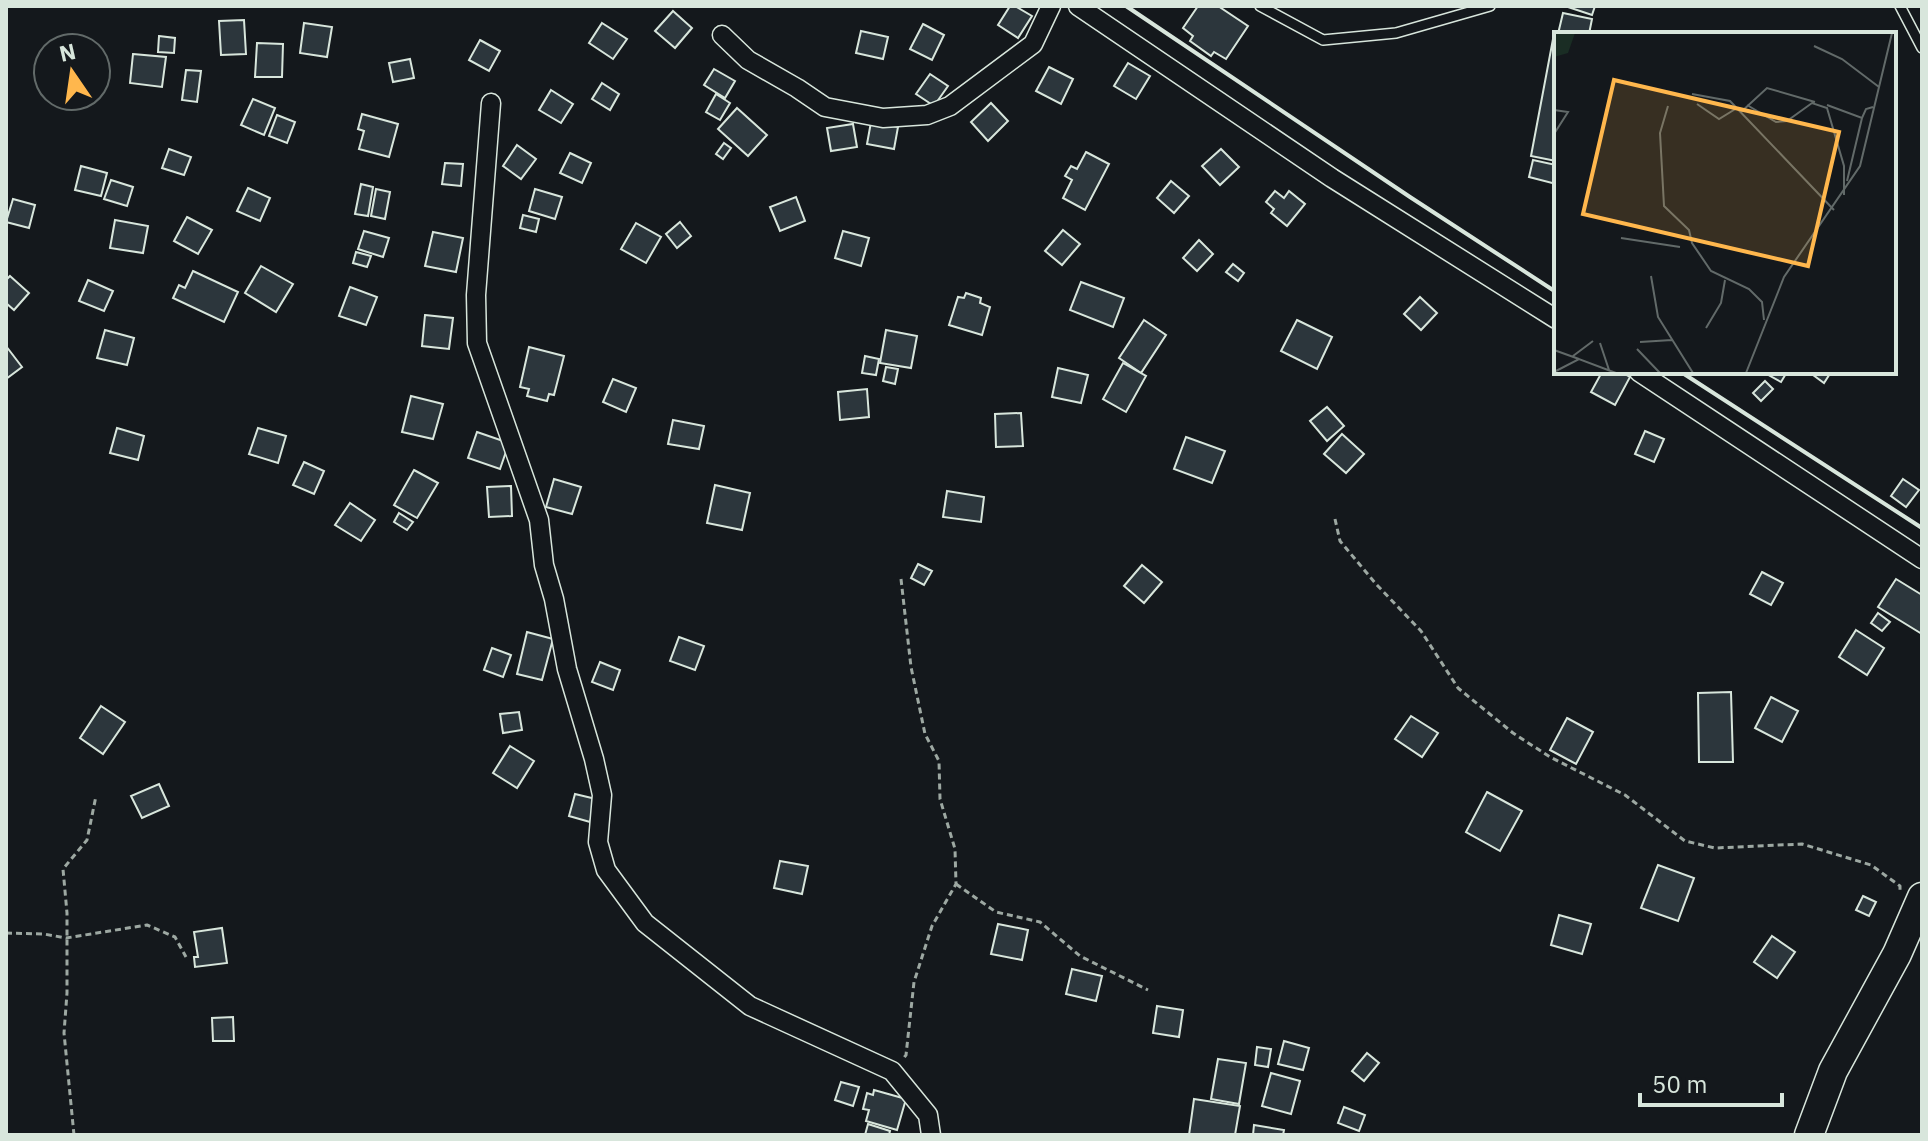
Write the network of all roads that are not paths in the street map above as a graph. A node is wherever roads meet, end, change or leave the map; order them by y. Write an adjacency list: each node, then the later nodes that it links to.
1 (1051, 6): 7 (street)
2 (1078, 6): 6 (street)
3 (1260, 6): 4 (lane)
4 (1490, 6)
5 (1900, 6): 8 (lane)
6 (1098, 11): 10 (street)
7 (722, 35)
8 (1922, 48)
9 (491, 103): 14 (street)
10 (1554, 318)
11 (1642, 374): 12 (street)
12 (1922, 559)
13 (1911, 898): 15 (main road)
14 (931, 1135)
15 (1809, 1135)

